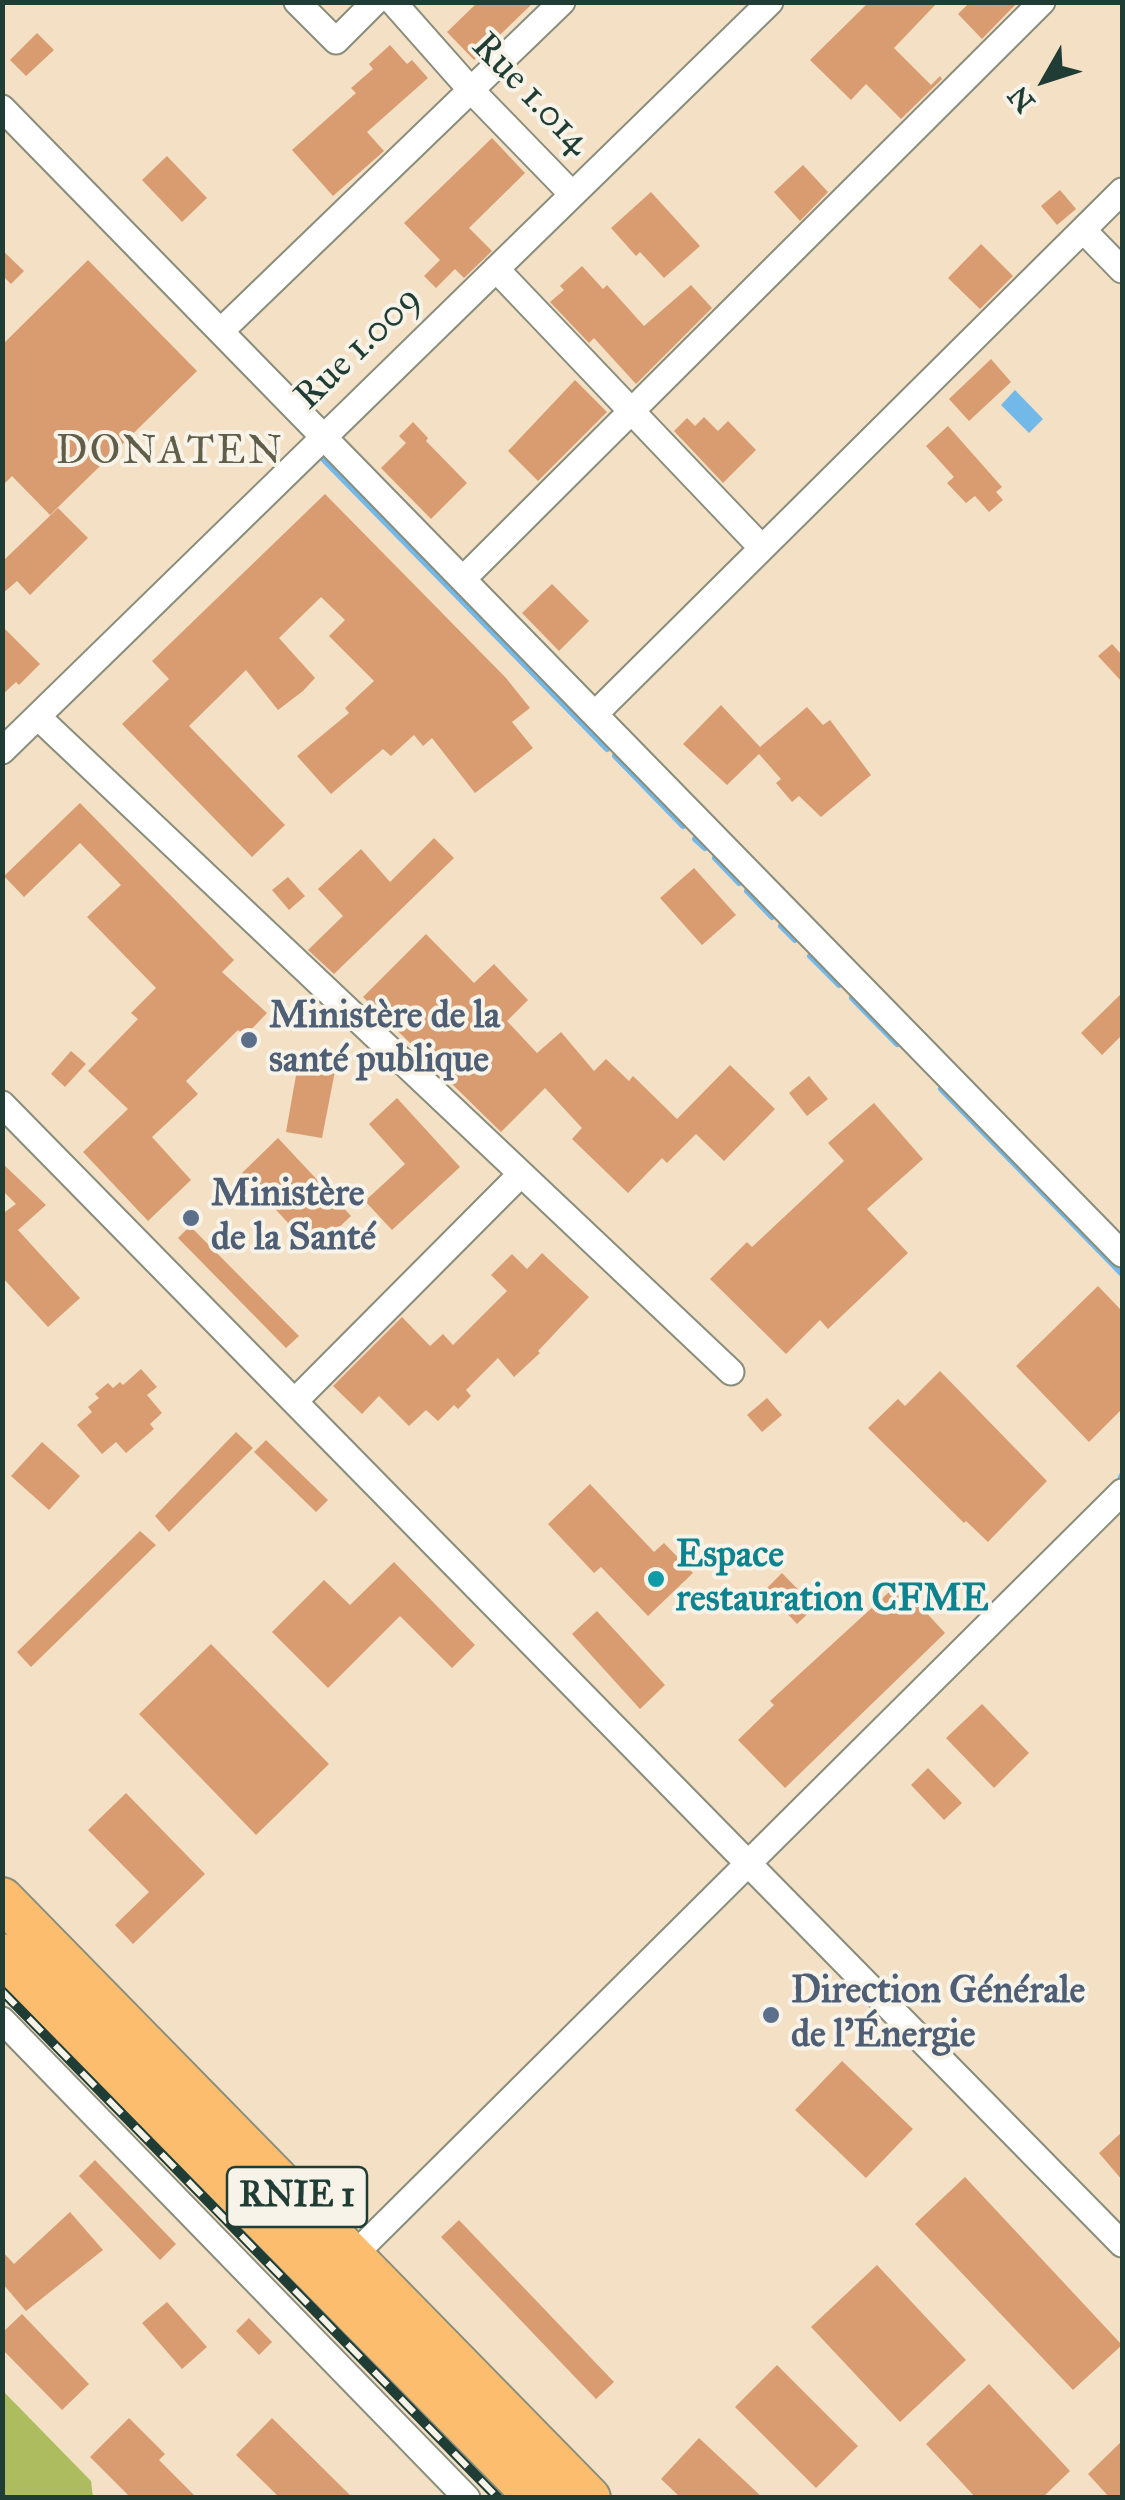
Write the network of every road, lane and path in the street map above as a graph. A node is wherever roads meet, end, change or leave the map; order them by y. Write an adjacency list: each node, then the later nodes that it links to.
1 (297, 2): 2 (street)
2 (375, 2)
3 (394, 2): 7 (street, Rue 1.014)
4 (562, 2): 7 (street)
5 (770, 2): 10 (street, Rue 1.009)
6 (1042, 2): 15 (street)
7 (470, 89): 10 (street, Rue 1.014); 14 (street)
8 (2, 108): 14 (street)
9 (1122, 190): 11 (street)
10 (572, 194): 12 (street, Rue 1.009)
11 (1083, 230): 13 (street); 17 (street)
12 (496, 269): 15 (street); 16 (street, Rue 1.009)
13 (1122, 270)
14 (221, 332): 16 (street)
15 (632, 412): 17 (street); 18 (street)
16 (324, 436): 18 (street); 20 (street, Rue 1.009)
17 (762, 548): 19 (street)
18 (464, 579): 19 (street)
19 (595, 714): 24 (street)
20 (38, 717): 21 (street, Rue 1.009); 23 (street)
21 (2, 751)
22 (2, 1104): 26 (street)
23 (521, 1174): 25 (street); 26 (street)
24 (1122, 1254)
25 (731, 1372)
26 (295, 1401): 28 (street)
27 (1122, 1492): 28 (street)
28 (748, 1864): 32 (street); 33 (street)
29 (2, 1900): 33 (highway, RNIE 1)
30 (2, 1955): 33 (highway, RNIE 1)
31 (2, 2020): 34 (street)
32 (1122, 2244)
33 (338, 2268): 34 (street); 36 (highway, RNIE 1); 37 (highway, RNIE 1)
34 (290, 2312): 35 (street)
35 (458, 2494)
36 (537, 2498)
37 (589, 2498)

